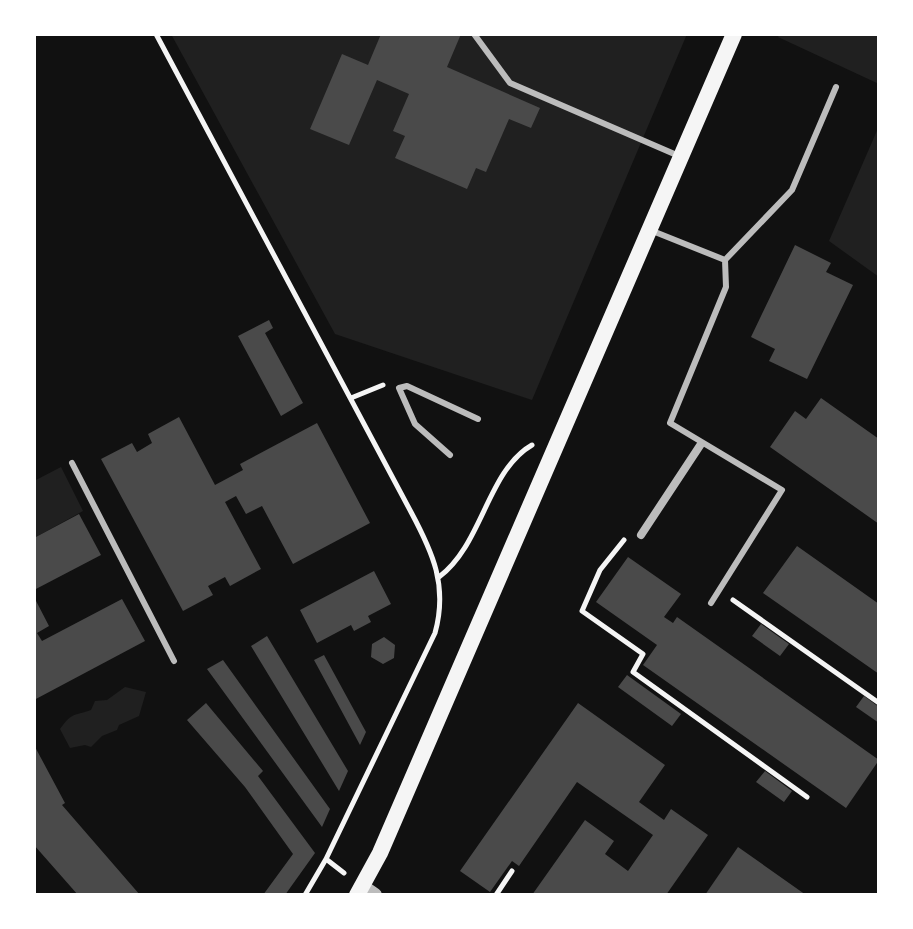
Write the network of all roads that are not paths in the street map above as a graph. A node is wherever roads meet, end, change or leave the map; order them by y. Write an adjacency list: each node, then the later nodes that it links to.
1 (474, 34): 4 (lane)
2 (734, 34): 4 (main road)
3 (836, 87): 6 (lane)
4 (681, 157): 5 (main road)
5 (649, 229): 6 (lane); 14 (main road)
6 (725, 260): 8 (lane)
7 (478, 419): 9 (lane)
8 (701, 444): 11 (street); 12 (lane)
9 (450, 455)
10 (72, 463): 13 (lane)
11 (641, 535)
12 (711, 603)
13 (174, 661)
14 (365, 892)

